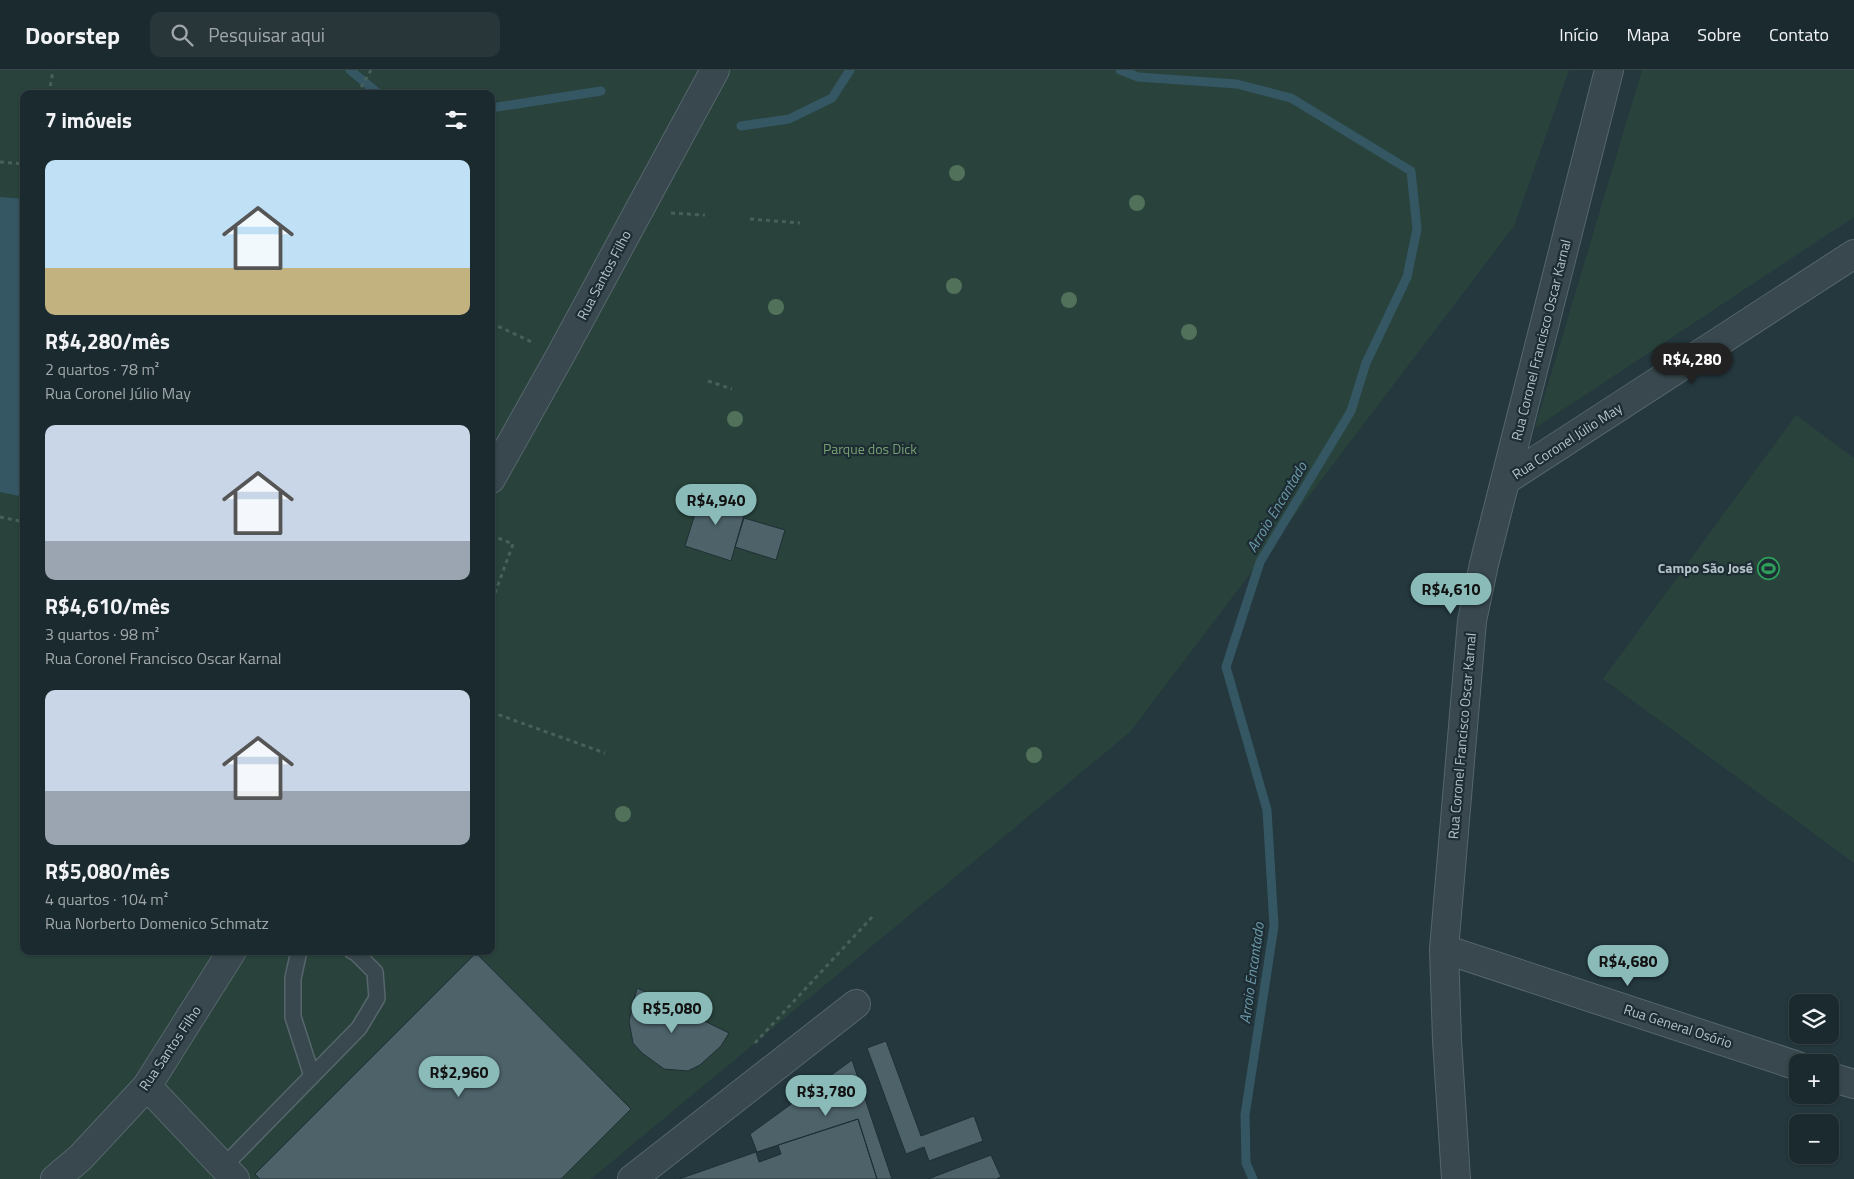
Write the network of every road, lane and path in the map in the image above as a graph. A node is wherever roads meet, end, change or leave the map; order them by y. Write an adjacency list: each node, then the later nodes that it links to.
1 (53, 70): 5 (path)
2 (371, 70): 6 (path)
3 (715, 70): 13 (street, Rua Santos Filho)
4 (1609, 70): 17 (street, Rua Coronel Francisco Oscar Karnal)
5 (50, 90)
6 (360, 90)
7 (0, 162): 8 (path)
8 (20, 164)
9 (750, 219): 10 (path)
10 (800, 223)
11 (1854, 254): 17 (street, Rua Coronel Júlio May)
12 (495, 325): 13 (path)
13 (560, 356): 16 (street, Rua Santos Filho)
14 (708, 381): 15 (path)
15 (732, 389)
16 (495, 472)
17 (1506, 480): 24 (street, Rua Coronel Francisco Oscar Karnal)
18 (0, 517): 19 (path)
19 (20, 521)
20 (495, 537): 21 (path)
21 (495, 593)
22 (495, 713): 23 (path)
23 (605, 753)
24 (1444, 949): 29 (street, Rua General Osório); 37 (street, Rua Coronel Francisco Oscar Karnal)
25 (229, 955): 33 (street, Rua Santos Filho)
26 (298, 955): 30 (lane)
27 (358, 955): 30 (lane)
28 (856, 1004): 36 (street)
29 (1789, 1063)
30 (312, 1076): 34 (lane)
31 (1839, 1079): 32 (street)
32 (1854, 1084)
33 (147, 1086): 34 (street); 35 (street, Rua Santos Filho)
34 (229, 1172)
35 (55, 1179)
36 (632, 1179)
37 (1456, 1179)

